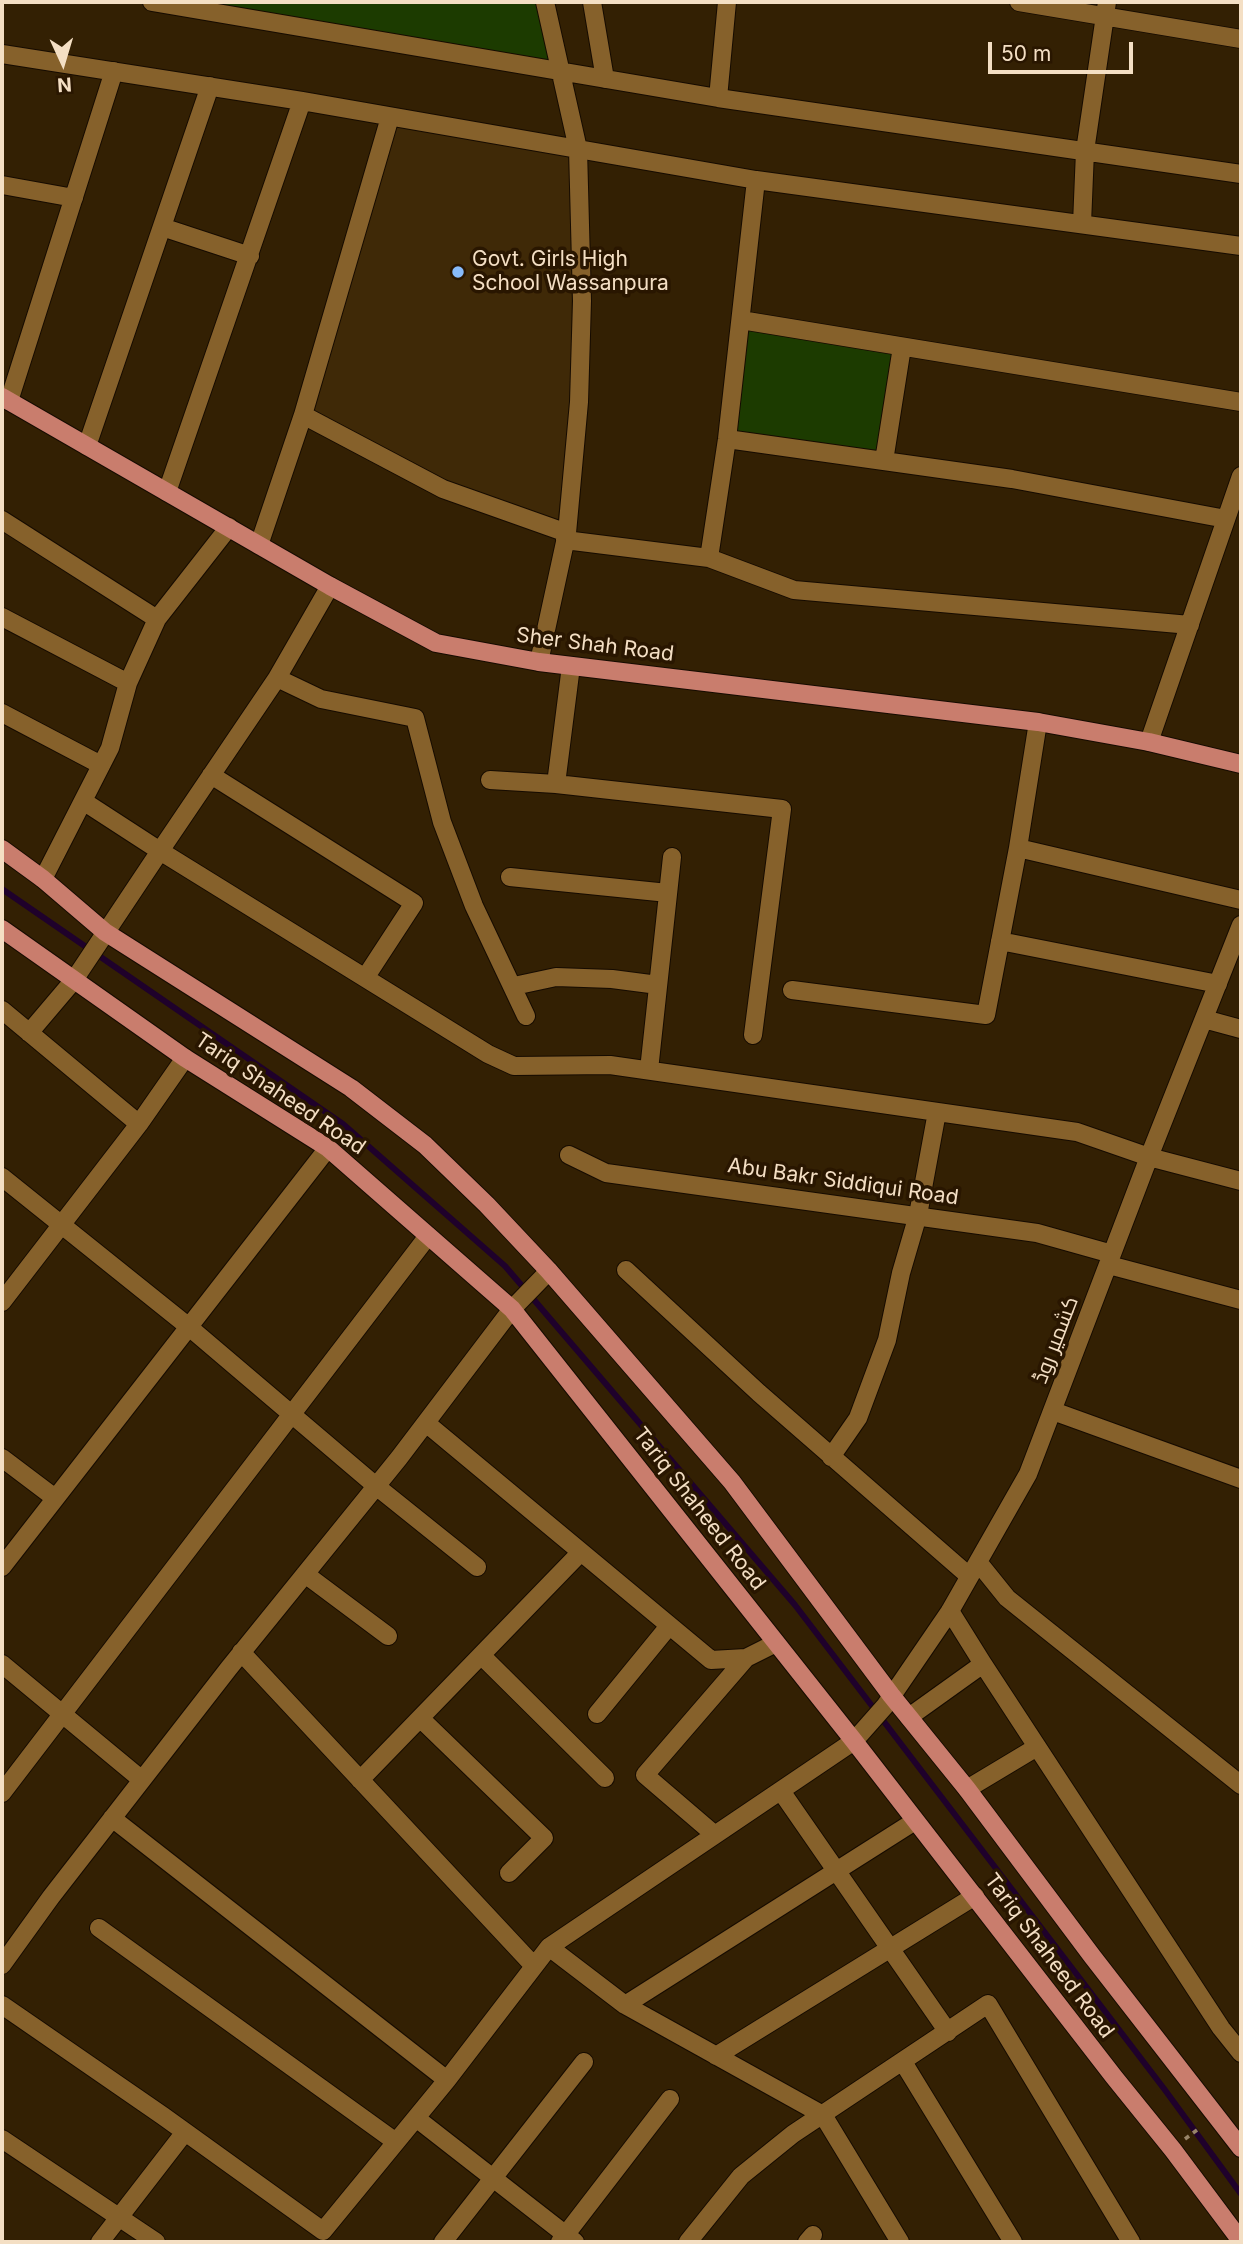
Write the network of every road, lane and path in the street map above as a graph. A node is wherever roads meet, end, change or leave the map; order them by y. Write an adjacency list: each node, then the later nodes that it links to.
1 (152, 2): 6 (street)
2 (545, 2): 11 (street)
3 (592, 2): 12 (street)
4 (727, 2): 14 (street)
5 (1019, 2): 7 (street)
6 (178, 4): 11 (street)
7 (1105, 9): 8 (street); 18 (street)
8 (1241, 39)
9 (2, 54): 10 (street)
10 (114, 71): 13 (street); 22 (street)
11 (561, 72): 12 (street); 17 (street)
12 (605, 79): 14 (street)
13 (210, 86): 15 (street); 24 (street)
14 (719, 98): 18 (street)
15 (302, 101): 16 (street); 26 (street)
16 (390, 117): 17 (street); 31 (street)
17 (578, 149): 20 (street); 40 (street)
18 (1086, 151): 19 (street); 23 (street)
19 (1241, 174)
20 (756, 180): 23 (street); 27 (street)
21 (2, 185): 22 (street)
22 (74, 198): 29 (street)
23 (1082, 224): 25 (street)
24 (162, 227): 26 (street); 33 (street)
25 (1241, 246)
26 (250, 256): 36 (street)
27 (741, 320): 28 (street); 32 (street)
28 (902, 346): 30 (street); 34 (street)
29 (5, 399): 33 (main road, Sher Shah Road)
30 (1241, 402)
31 (303, 415): 40 (street); 41 (street)
32 (727, 439): 34 (street); 42 (street)
33 (87, 446): 36 (main road, Sher Shah Road)
34 (884, 461): 37 (street)
35 (1241, 477): 37 (street)
36 (167, 492): 39 (main road, Sher Shah Road)
37 (1226, 519): 46 (street)
38 (2, 520): 45 (street)
39 (229, 527): 41 (main road, Sher Shah Road); 45 (street)
40 (566, 537): 42 (street); 47 (street)
41 (259, 545): 43 (main road, Sher Shah Road)
42 (709, 558): 46 (street)
43 (330, 586): 47 (main road, Sher Shah Road); 49 (street)
44 (2, 617): 50 (street)
45 (157, 619): 50 (street)
46 (1190, 625): 53 (street)
47 (539, 662): 48 (main road, Sher Shah Road)
48 (571, 666): 52 (main road, Sher Shah Road); 58 (street)
49 (277, 678): 56 (street); 77 (street)
50 (128, 682): 55 (street)
51 (2, 713): 55 (street)
52 (1038, 722): 53 (main road, Sher Shah Road); 60 (street)
53 (1149, 742): 54 (main road, Sher Shah Road)
54 (1241, 764)
55 (102, 765): 59 (street)
56 (211, 775): 62 (street); 74 (street)
57 (490, 779): 58 (street)
58 (556, 783): 84 (street)
59 (82, 801): 62 (street); 65 (street)
60 (1018, 848): 67 (street); 71 (street)
61 (2, 849): 65 (main road, Tariq Shaheed Road)
62 (160, 851): 70 (street); 74 (street)
63 (672, 857): 66 (street)
64 (510, 877): 66 (street)
65 (43, 879): 70 (main road, Tariq Shaheed Road)
66 (668, 893): 76 (street)
67 (1241, 900)
68 (1241, 925): 72 (street, کشمیر روڈ)
69 (2, 929): 73 (main road, Tariq Shaheed Road)
70 (103, 935): 73 (street); 99 (main road, Tariq Shaheed Road)
71 (1000, 941): 75 (street); 78 (street)
72 (1237, 946): 75 (street, کشمیر روڈ)
73 (76, 977): 83 (street); 85 (main road, Tariq Shaheed Road)
74 (365, 978): 86 (street)
75 (1218, 984): 81 (street, کشمیر روڈ)
76 (658, 985): 77 (street); 86 (street)
77 (514, 986): 80 (street)
78 (792, 990)
79 (2, 1010): 83 (street)
80 (526, 1016)
81 (1204, 1018): 82 (street); 91 (street, کشمیر روڈ)
82 (1241, 1029)
83 (29, 1033): 88 (street)
84 (753, 1035)
85 (185, 1058): 88 (street); 89 (main road, Tariq Shaheed Road)
86 (649, 1070): 87 (street)
87 (937, 1112): 91 (street); 94 (street)
88 (139, 1124): 95 (street)
89 (328, 1148): 96 (main road, Tariq Shaheed Road); 103 (street)
90 (569, 1155): 94 (street, Abu Bakr Siddiqui Road)
91 (1149, 1157): 93 (street); 97 (street, کشمیر روڈ)
92 (2, 1177): 95 (street)
93 (1241, 1181)
94 (918, 1215): 97 (street, Abu Bakr Siddiqui Road); 107 (street)
95 (62, 1225): 101 (street); 103 (street)
96 (428, 1236): 102 (main road, Tariq Shaheed Road); 105 (street)
97 (1110, 1260): 100 (street, Abu Bakr Siddiqui Road); 104 (street, کشمیر روڈ)
98 (626, 1270): 107 (street)
99 (544, 1276): 102 (street); 126 (main road, Tariq Shaheed Road)
100 (1241, 1300)
101 (2, 1302)
102 (512, 1309): 106 (street); 120 (main road, Tariq Shaheed Road)
103 (189, 1327): 105 (street); 111 (street)
104 (1053, 1411): 109 (street); 115 (street, کشمیر روڈ)
105 (291, 1414): 110 (street); 127 (street)
106 (426, 1423): 110 (street); 112 (street)
107 (831, 1457): 115 (street)
108 (2, 1458): 111 (street)
109 (1241, 1479)
110 (376, 1486): 114 (street); 116 (street)
111 (55, 1499): 113 (street)
112 (581, 1552): 118 (street); 122 (street)
113 (4, 1559)
114 (477, 1567)
115 (974, 1569): 117 (street, کشمیر روڈ); 136 (street)
116 (305, 1574): 119 (street); 121 (street)
117 (950, 1611): 125 (street); 126 (street, کشمیر روڈ)
118 (670, 1626): 123 (street); 128 (street)
119 (388, 1636)
120 (776, 1643): 123 (street); 131 (main road, Tariq Shaheed Road)
121 (241, 1652): 134 (street); 135 (street)
122 (481, 1655): 130 (street); 133 (street)
123 (746, 1658): 142 (street)
124 (2, 1664): 127 (street)
125 (983, 1664): 129 (street); 132 (street)
126 (888, 1701): 129 (main road, Tariq Shaheed Road); 131 (street, کشمیر روڈ)
127 (62, 1714): 134 (street); 139 (street)
128 (597, 1714)
129 (909, 1717): 137 (main road, Tariq Shaheed Road)
130 (420, 1718): 135 (street); 144 (street)
131 (854, 1741): 138 (street, کشمیر روڈ); 141 (main road, Tariq Shaheed Road)
132 (1037, 1747): 137 (street); 154 (street)
133 (605, 1778)
134 (142, 1780): 140 (street)
135 (360, 1780): 150 (street)
136 (1241, 1785)
137 (967, 1789): 167 (main road, Tariq Shaheed Road)
138 (781, 1791): 142 (street, کشمیر روڈ); 143 (street)
139 (2, 1793)
140 (112, 1818): 149 (street); 158 (street)
141 (915, 1821): 143 (street); 145 (main road, Tariq Shaheed Road)
142 (715, 1835): 147 (street, کشمیر روڈ)
143 (836, 1871): 148 (street); 151 (street)
144 (509, 1873)
145 (975, 1896): 148 (street); 172 (main road, Tariq Shaheed Road)
146 (99, 1928): 165 (street)
147 (549, 1947): 150 (street, کشمیر روڈ); 151 (street)
148 (890, 1949): 153 (street); 155 (street)
149 (2, 1965)
150 (534, 1966): 158 (street, کشمیر روڈ)
151 (625, 2005): 155 (street)
152 (2, 2006): 163 (street)
153 (948, 2032): 157 (street); 179 (street)
154 (1241, 2053)
155 (716, 2056): 160 (street)
156 (584, 2062): 168 (street)
157 (904, 2062): 160 (street); 178 (street)
158 (447, 2080): 161 (street, کشمیر روڈ)
159 (670, 2099): 171 (street)
160 (823, 2115): 176 (street); 177 (street)
161 (416, 2118): 165 (street, کشمیر روڈ); 168 (street)
162 (1206, 2124): 166 (path)
163 (185, 2132): 169 (street); 170 (street)
164 (2, 2139): 169 (street)
165 (396, 2142): 170 (street, کشمیر روڈ)
166 (1180, 2142)
167 (1241, 2148)
168 (493, 2179): 171 (street); 175 (street)
169 (119, 2218): 173 (street); 174 (street)
170 (330, 2237)
171 (567, 2240)
172 (1241, 2241)
173 (100, 2242)
174 (156, 2242)
175 (443, 2242)
176 (688, 2242)
177 (900, 2242)
178 (1013, 2242)
179 (1131, 2242)

